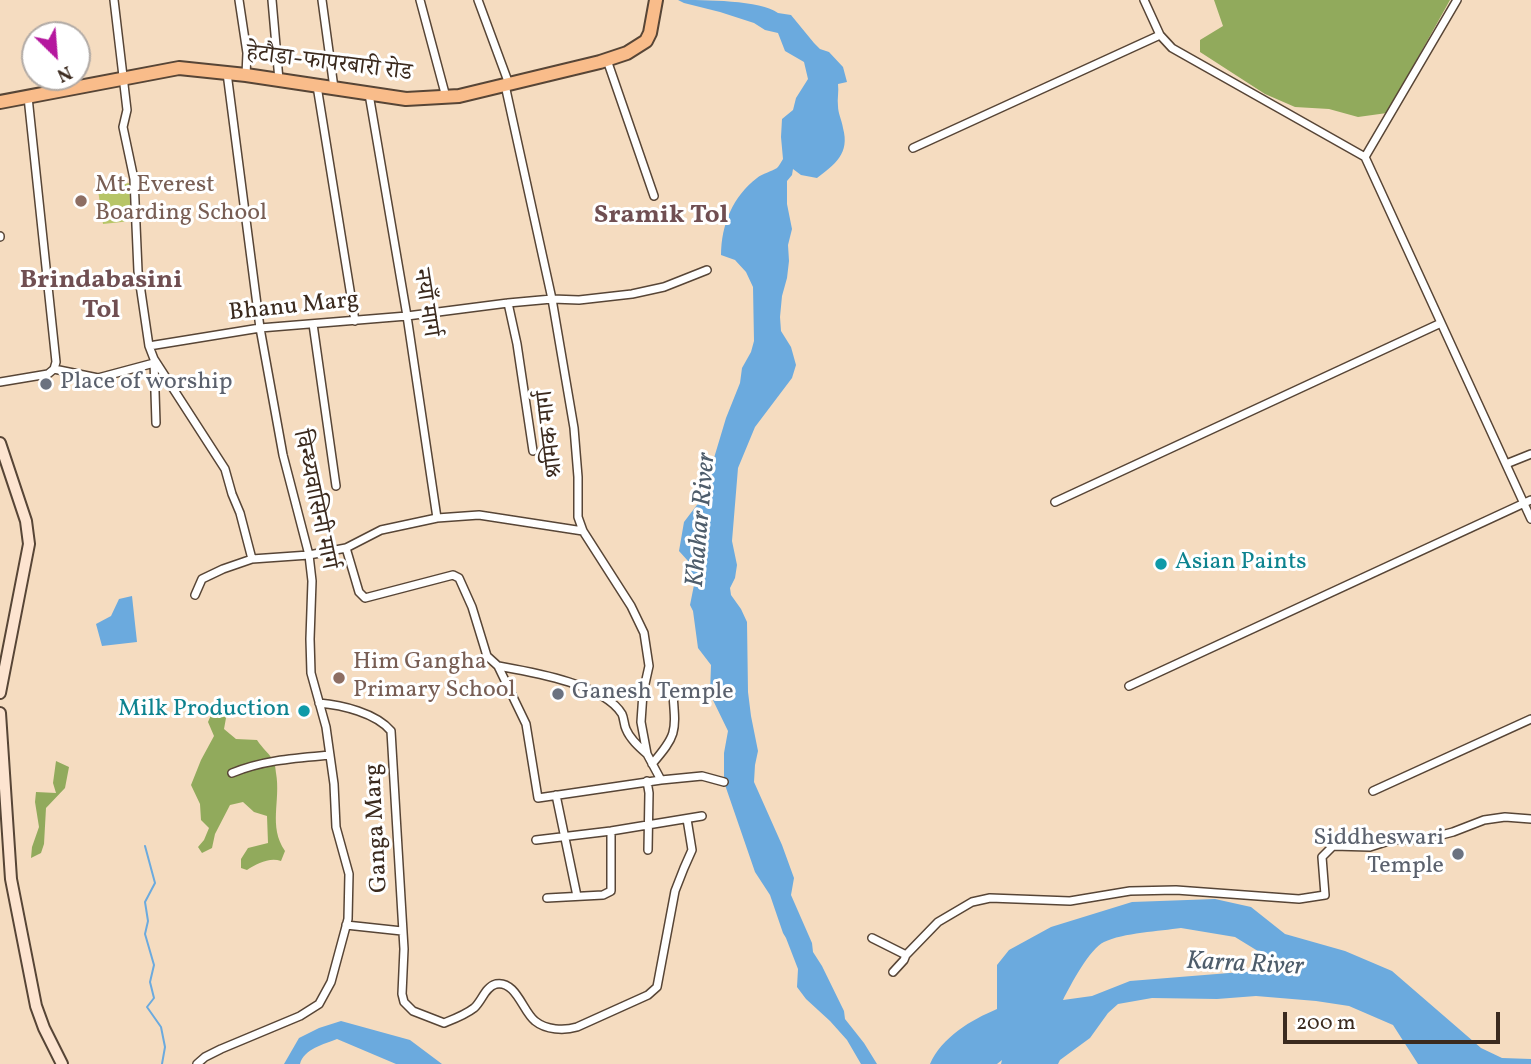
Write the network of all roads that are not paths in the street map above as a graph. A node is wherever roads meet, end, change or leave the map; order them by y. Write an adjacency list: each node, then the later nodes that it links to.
1 (114, 0): 14 (street)
2 (239, 0): 13 (street)
3 (272, 0): 15 (street)
4 (322, 0): 18 (street)
5 (420, 0): 21 (street)
6 (478, 0): 16 (street, श्रमिक मार्ग)
7 (656, 0): 11 (highway, हेटौडा-फापरबारी रोड)
8 (1144, 0): 10 (street)
9 (1457, 0): 24 (street)
10 (1160, 35): 23 (street); 24 (street)
11 (607, 60): 16 (highway, हेटौडा-फापरबारी रोड); 25 (street)
12 (227, 73): 13 (highway, हेटौडा-फापरबारी रोड); 14 (highway, हेटौडा-फापरबारी रोड); 33 (street, विन्ध्यवासिनी मार्ग)
13 (246, 75): 15 (highway, हेटौडा-फापरबारी रोड)
14 (125, 80): 20 (highway, हेटौडा-फापरबारी रोड); 34 (street)
15 (279, 80): 17 (highway, हेटौडा-फापरबारी रोड)
16 (507, 85): 21 (highway, हेटौडा-फापरबारी रोड); 27 (street, श्रमिक मार्ग)
17 (317, 86): 18 (highway, हेटौडा-फापरबारी रोड); 30 (street)
18 (334, 89): 19 (highway, हेटौडा-फापरबारी रोड)
19 (369, 94): 21 (highway, हेटौडा-फापरबारी रोड); 29 (street, नयाँ मार्ग)
20 (28, 97): 22 (highway, हेटौडा-फापरबारी रोड); 36 (street)
21 (446, 97)
22 (0, 102)
23 (913, 148)
24 (1365, 157): 31 (street)
25 (654, 196)
26 (708, 270): 27 (street, Bhanu Marg)
27 (552, 299): 28 (street, Bhanu Marg); 48 (street, श्रमिक मार्ग)
28 (508, 303): 29 (street, Bhanu Marg); 40 (street)
29 (407, 316): 30 (street, Bhanu Marg); 46 (street, नयाँ मार्ग)
30 (355, 321): 32 (street, Bhanu Marg)
31 (1441, 323): 42 (street); 44 (street)
32 (313, 324): 33 (street, Bhanu Marg); 43 (street)
33 (260, 328): 34 (street, Bhanu Marg); 50 (street, विन्ध्यवासिनी मार्ग)
34 (149, 346): 35 (street)
35 (154, 361): 36 (street); 38 (street); 51 (street)
36 (54, 369): 37 (street)
37 (0, 382)
38 (156, 423)
39 (0, 443): 55 (main road)
40 (533, 451)
41 (1531, 454): 42 (street)
42 (1506, 464): 45 (street)
43 (337, 486)
44 (1055, 502)
45 (1527, 502): 47 (street); 54 (street)
46 (438, 518): 48 (street); 49 (street)
47 (1531, 519)
48 (583, 531): 60 (street, श्रमिक मार्ग)
49 (346, 548): 50 (street); 53 (street)
50 (309, 555): 51 (street); 57 (street, विन्ध्यवासिनी मार्ग)
51 (253, 559): 52 (street)
52 (195, 595)
53 (498, 666): 60 (street); 68 (street)
54 (1129, 687)
55 (0, 694)
56 (673, 695): 62 (street)
57 (319, 703): 61 (street, विन्ध्यवासिनी मार्ग); 81 (street, Ganga Marg)
58 (0, 713): 74 (main road)
59 (1531, 719): 67 (street)
60 (647, 754): 62 (street, श्रमिक मार्ग)
61 (330, 755): 63 (street); 80 (street, विन्ध्यवासिनी मार्ग)
62 (652, 764): 64 (street, श्रमिक मार्ग)
63 (232, 773)
64 (661, 780): 65 (street); 66 (street)
65 (647, 781): 68 (street); 72 (street)
66 (724, 782)
67 (1373, 791)
68 (556, 795): 75 (street)
69 (702, 816): 70 (street)
70 (687, 819): 72 (street); 81 (street, Ganga Marg)
71 (1531, 819): 83 (street)
72 (649, 825): 73 (street); 77 (street)
73 (611, 831): 75 (street); 78 (street)
74 (4, 837): 85 (main road)
75 (564, 837): 76 (street); 78 (street)
76 (536, 841)
77 (648, 850)
78 (577, 896): 79 (street)
79 (547, 898)
80 (346, 925): 81 (street); 86 (street, विन्ध्यवासिनी मार्ग)
81 (402, 931)
82 (872, 938): 83 (street)
83 (906, 956): 84 (street)
84 (893, 972)
85 (62, 1064)
86 (197, 1064)

